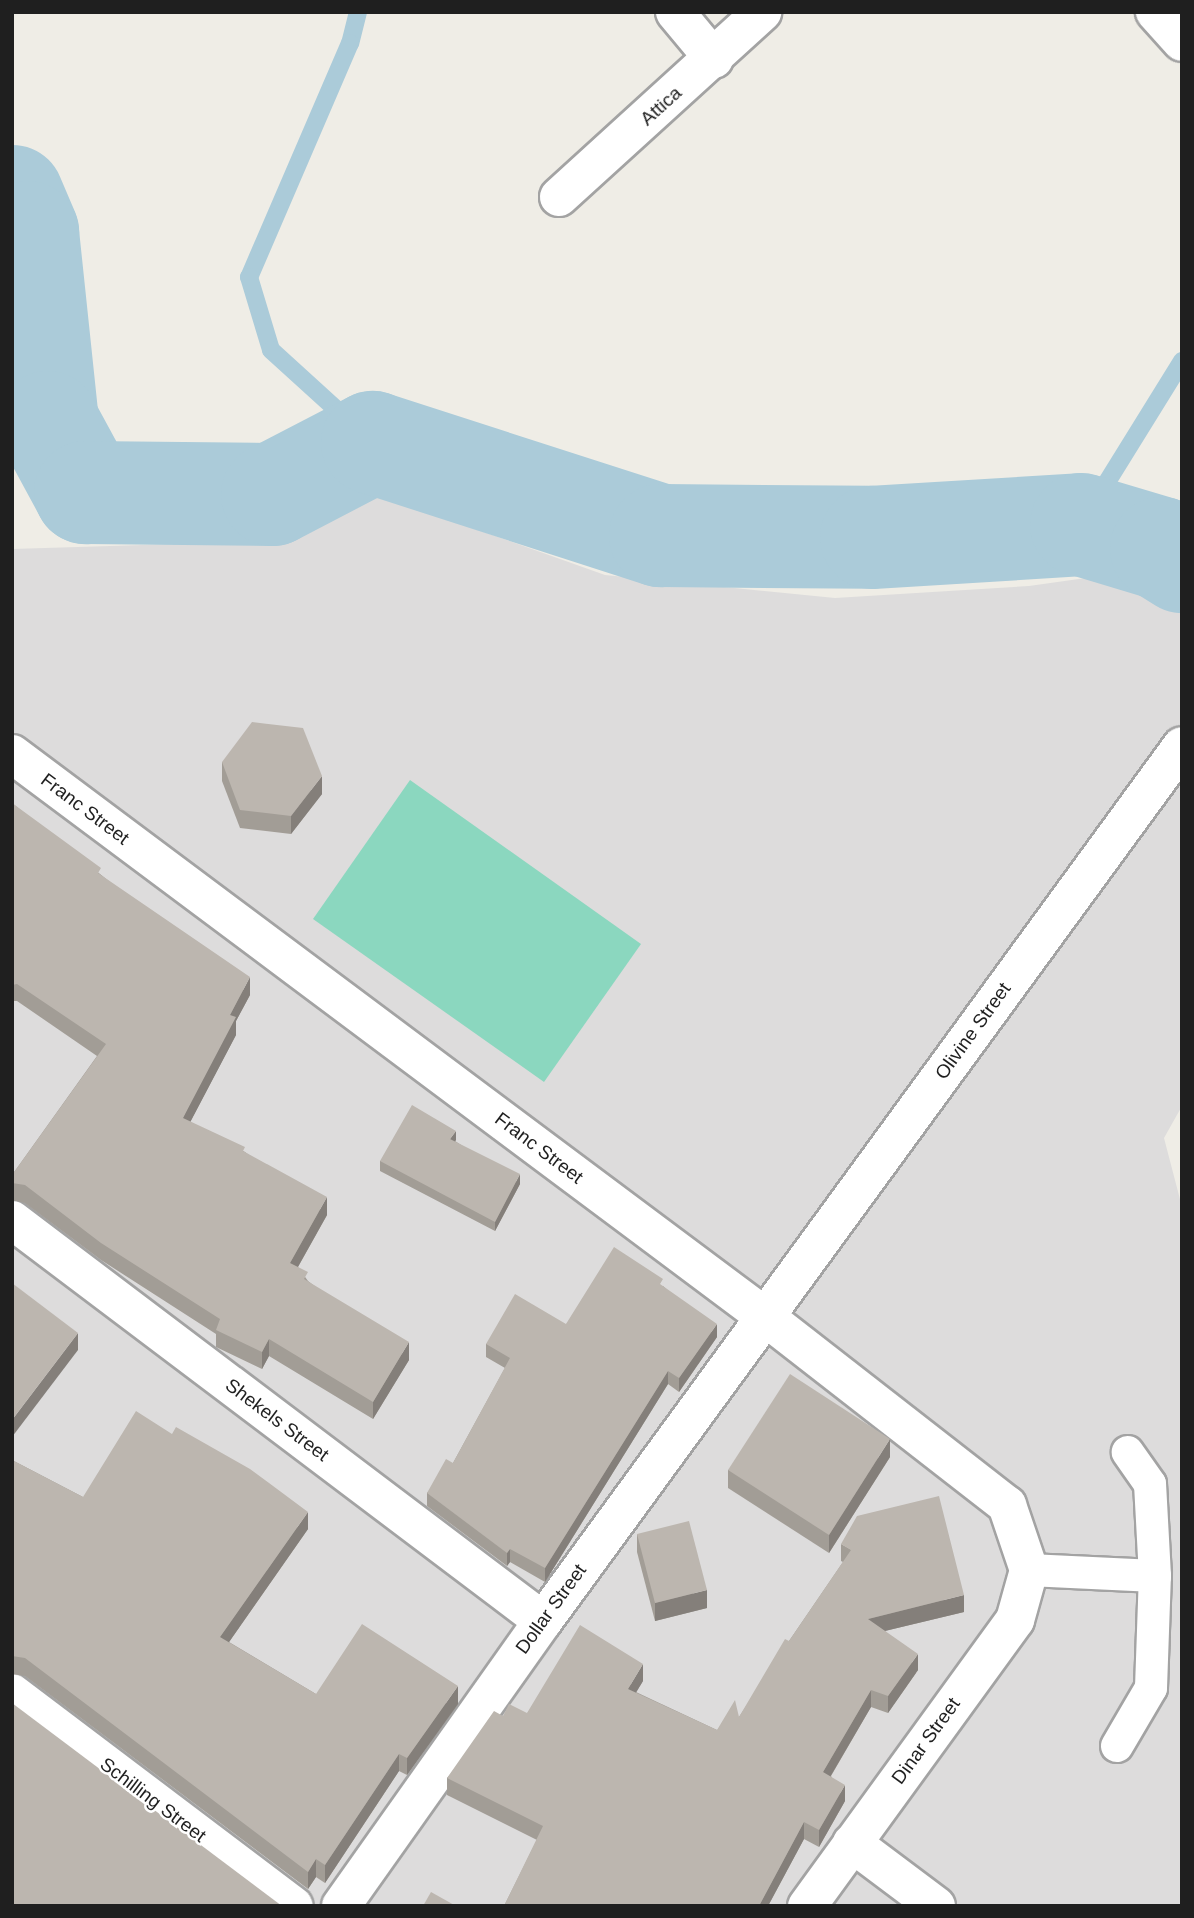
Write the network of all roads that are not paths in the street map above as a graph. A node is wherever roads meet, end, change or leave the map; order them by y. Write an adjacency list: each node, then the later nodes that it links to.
1 (675, 12): 5 (street)
2 (762, 12): 5 (street, Attica)
3 (1155, 12): 4 (street)
4 (1182, 42)
5 (714, 59): 6 (street, Attica)
6 (559, 197)
7 (1182, 746): 10 (street, Olivine Street)
8 (12, 754): 10 (street, Franc Street)
9 (12, 1220): 14 (street, Shekels Street)
10 (764, 1316): 12 (street, Franc Street); 14 (street, Dollar Street)
11 (1128, 1452): 13 (lane)
12 (1029, 1570): 13 (lane); 17 (street, Dinar Street)
13 (1155, 1576): 16 (lane)
14 (543, 1620): 19 (street, Dollar Street)
15 (12, 1693): 18 (street, Schilling Street)
16 (1117, 1746)
17 (852, 1843): 20 (street, Dinar Street); 21 (street)
18 (294, 1906)
19 (341, 1906)
20 (807, 1906)
21 (936, 1906)

